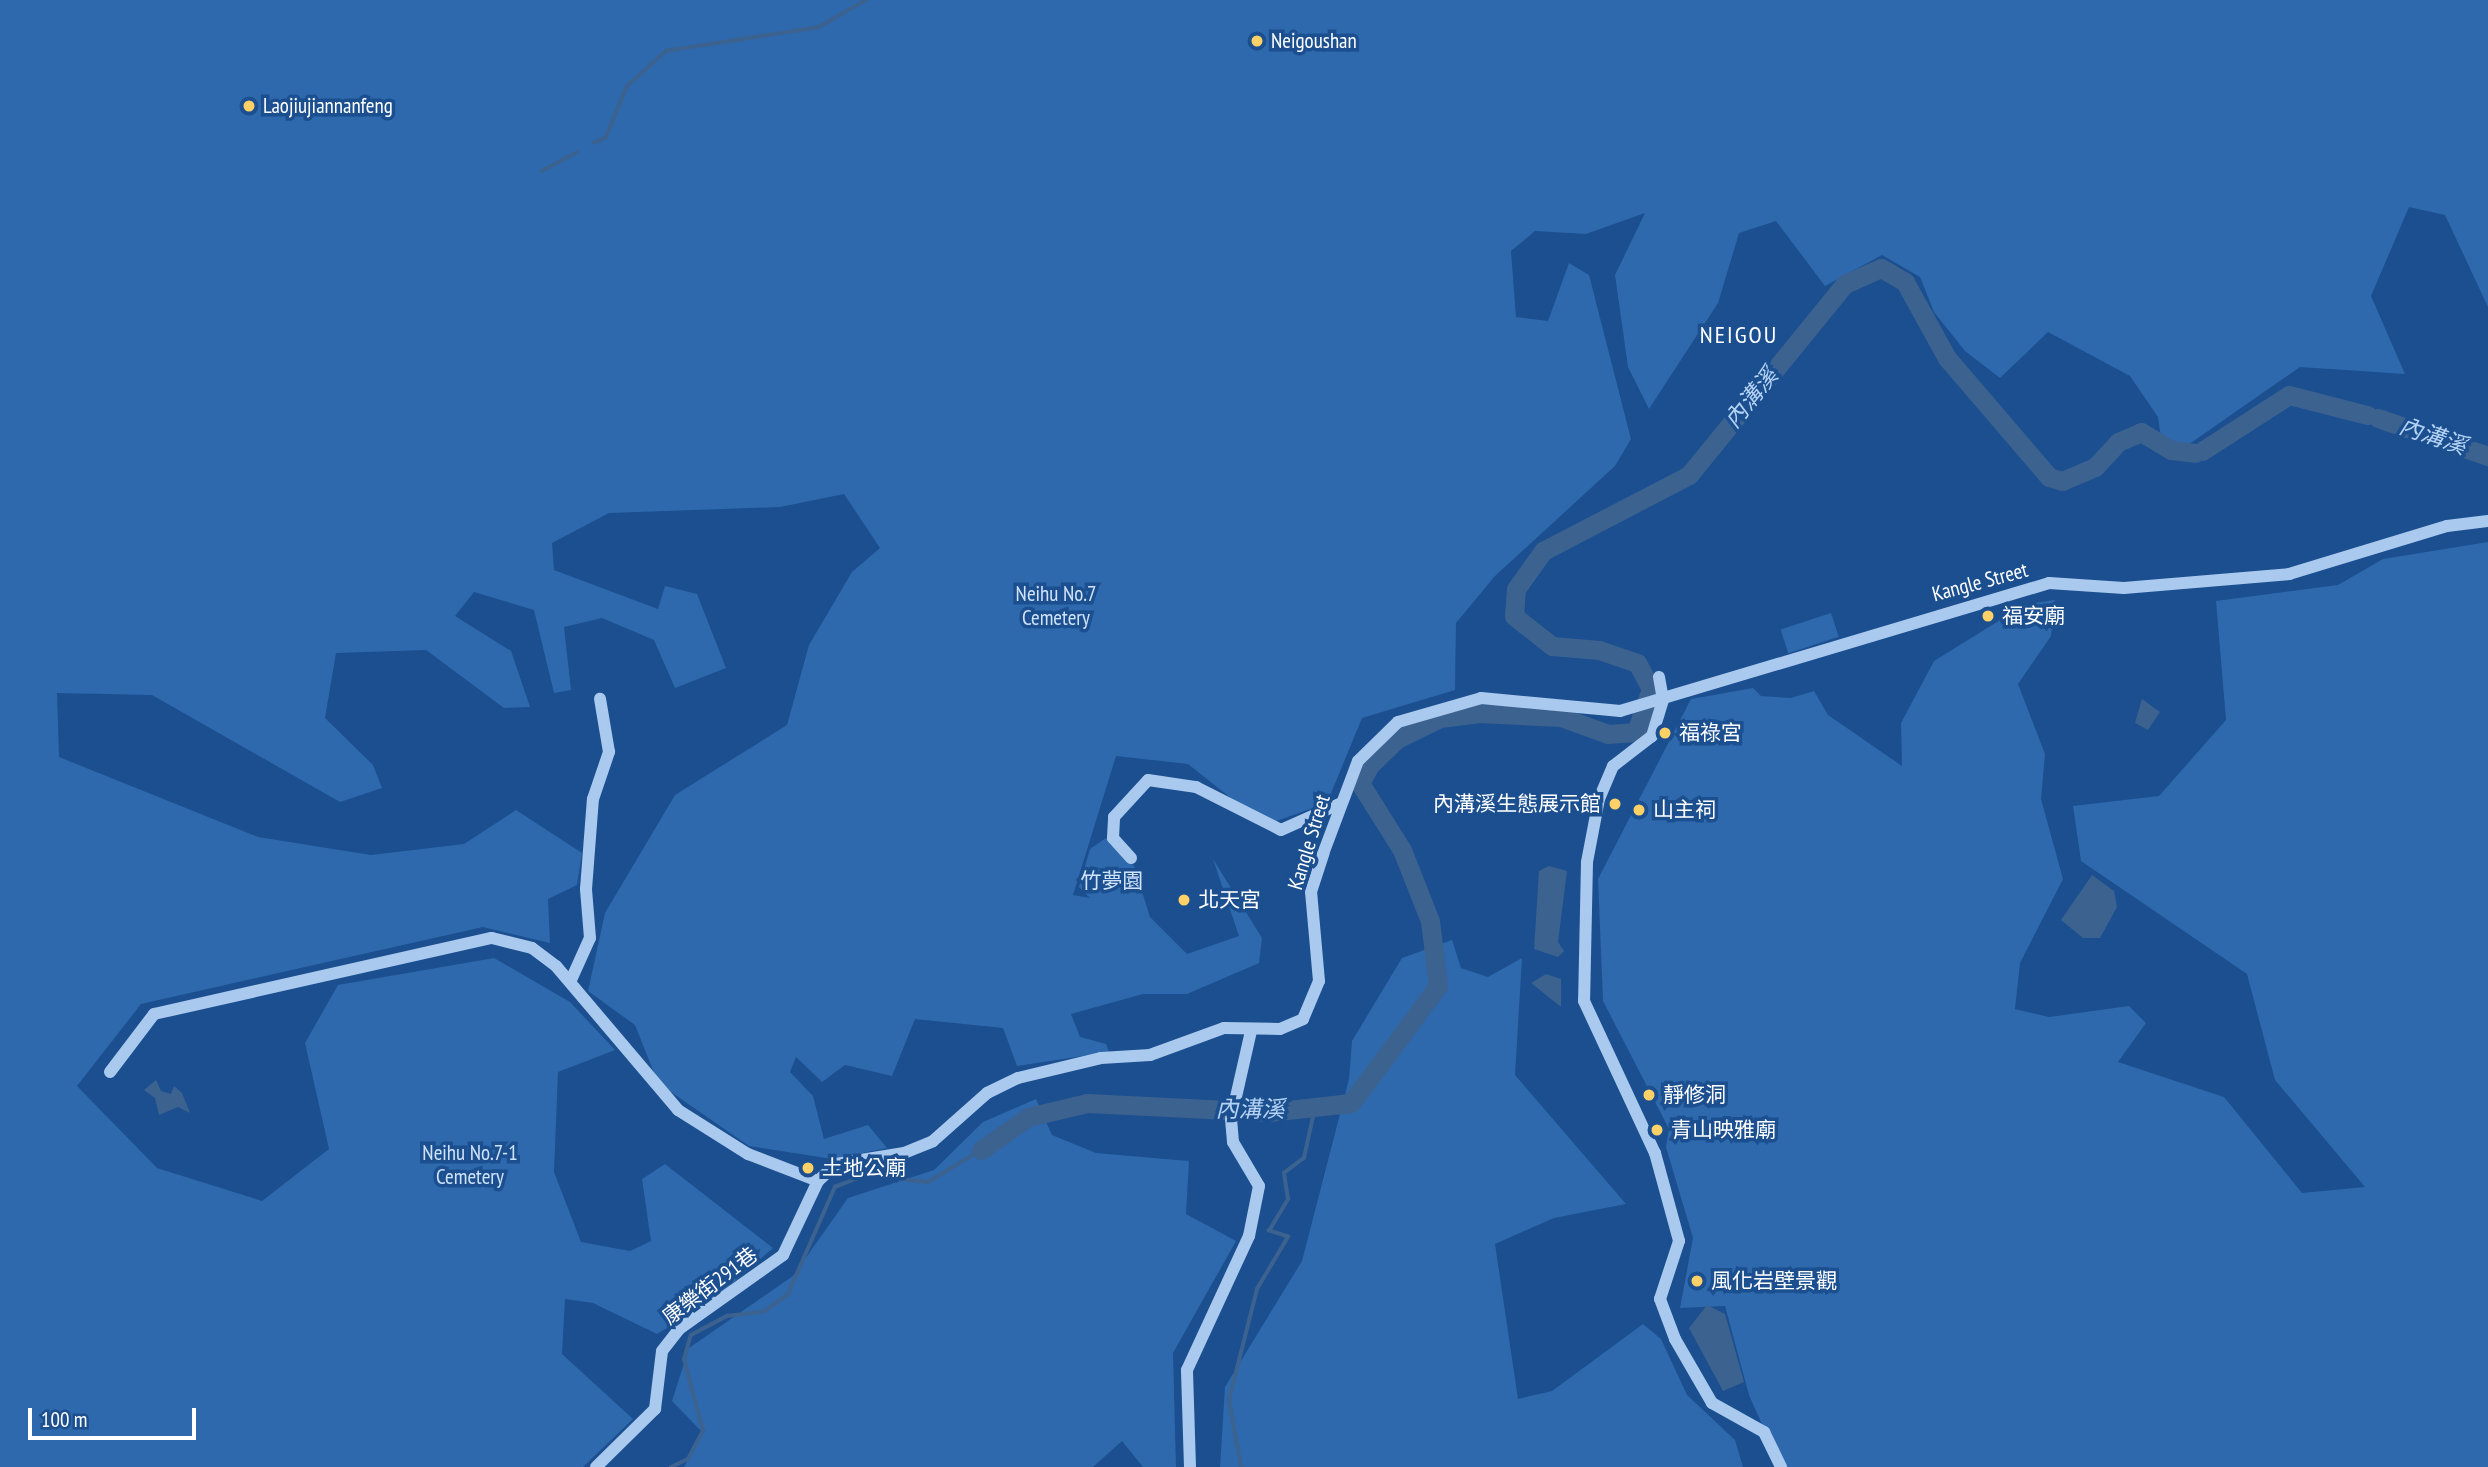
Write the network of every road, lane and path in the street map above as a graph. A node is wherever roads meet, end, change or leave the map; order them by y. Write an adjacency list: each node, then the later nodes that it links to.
1 (2488, 521): 4 (street, Kangle Street)
2 (1659, 677): 4 (street)
3 (600, 699): 7 (street)
4 (1659, 703): 5 (street, Kangle Street); 13 (street)
5 (1339, 804): 6 (street); 8 (street, Kangle Street)
6 (1131, 858)
7 (571, 980): 9 (street); 10 (street)
8 (1251, 1031): 10 (street, Kangle Street); 12 (street)
9 (110, 1072)
10 (818, 1181): 11 (street, 康樂街291巷)
11 (596, 1467)
12 (1190, 1467)
13 (1781, 1467)

